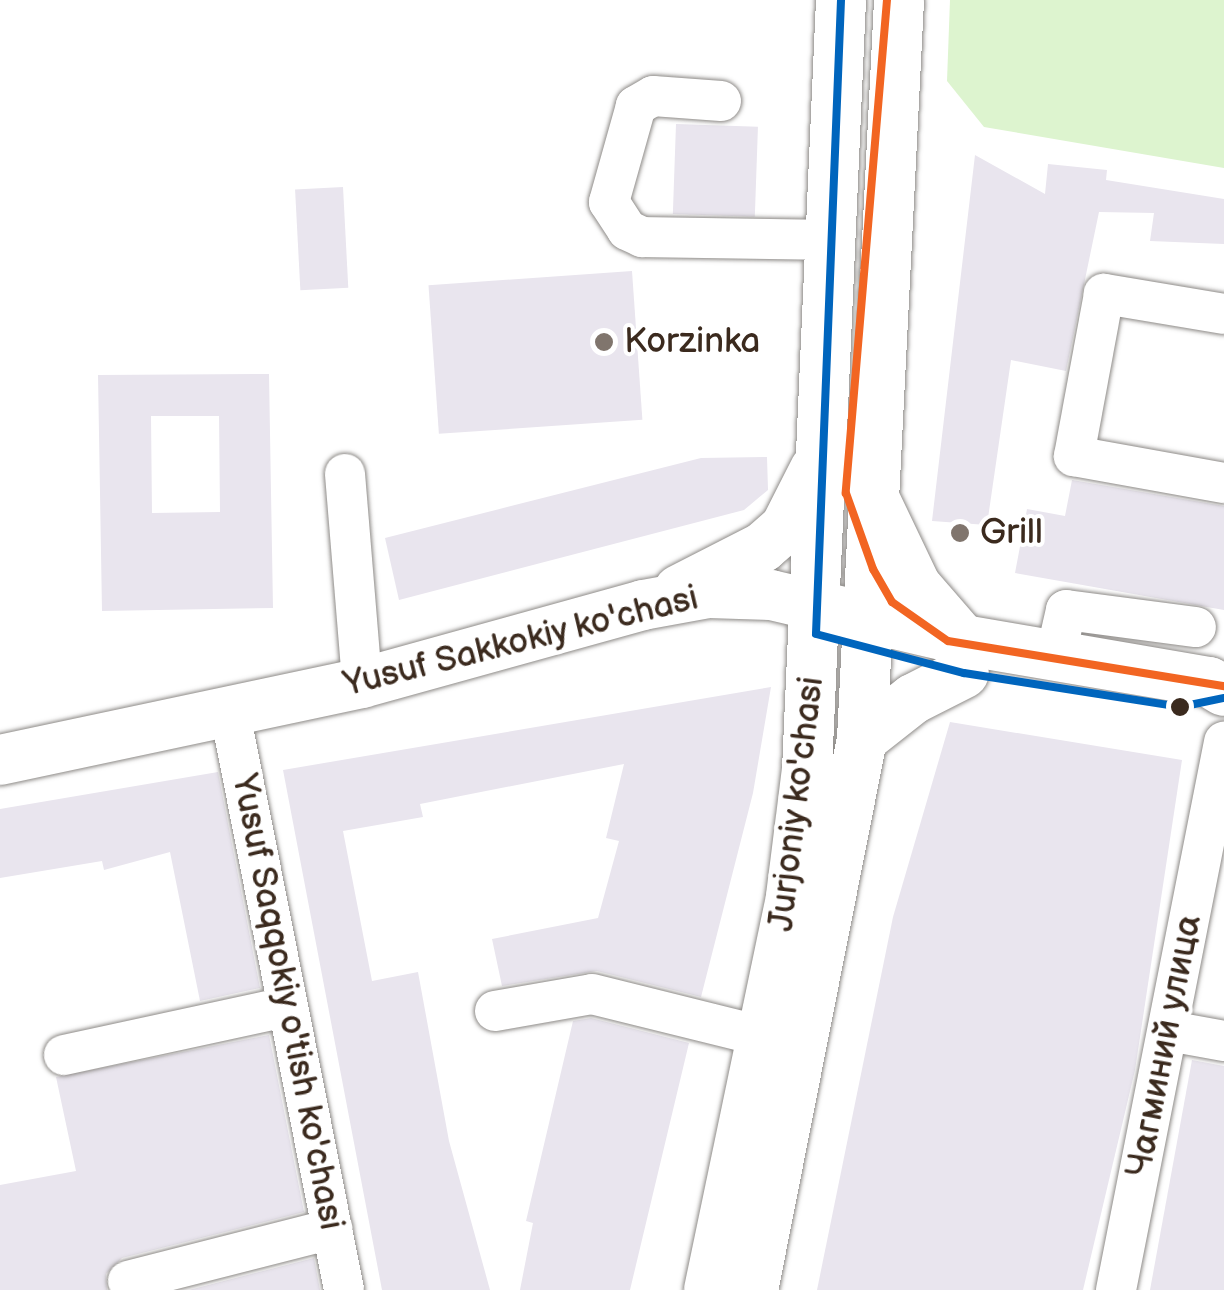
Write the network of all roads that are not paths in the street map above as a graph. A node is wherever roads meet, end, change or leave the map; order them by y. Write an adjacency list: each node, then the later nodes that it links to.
1 (841, 0): 4 (main road, Jurjoniy ko'chasi)
2 (899, 0): 9 (main road, Jurjoniy ko'chasi)
3 (721, 101): 4 (street)
4 (831, 240): 6 (main road, Jurjoniy ko'chasi)
5 (1224, 314): 8 (street)
6 (822, 450): 10 (main road); 11 (main road, Jurjoniy ko'chasi)
7 (345, 474): 16 (street)
8 (1224, 484)
9 (870, 487): 13 (main road, Jurjoniy ko'chasi); 15 (main road)
10 (644, 605): 11 (main road, Yusuf Sakkokiy ko'chasi); 16 (main road, Yusuf Sakkokiy ko'chasi)
11 (816, 620): 13 (main road, Yusuf Sakkokiy ko'chasi); 18 (main road, Yusuf Sakkokiy ko'chasi); 25 (main road, Jurjoniy ko'chasi)
12 (1196, 627): 14 (street)
13 (865, 632): 15 (main road, Yusuf Sakkokiy ko'chasi); 19 (main road, Jurjoniy ko'chasi)
14 (1056, 654): 15 (main road, Yusuf Sakkokiy ko'chasi); 17 (main road, Yusuf Sakkokiy ko'chasi)
15 (963, 657): 17 (main road, Yusuf Sakkokiy ko'chasi); 19 (main road)
16 (362, 683): 18 (main road, Yusuf Sakkokiy ko'chasi)
17 (1224, 694)
18 (230, 713): 21 (main road, Yusuf Sakkokiy ko'chasi); 22 (street, Yusuf Saqqokiy o'tish ko'chasi)
19 (862, 740): 32 (main road, Jurjoniy ko'chasi)
20 (1224, 742): 24 (street, Чагминий улица)
21 (0, 760)
22 (286, 1007): 27 (street); 28 (street, Yusuf Saqqokiy o'tish ko'chasi)
23 (496, 1011): 25 (street)
24 (1169, 1031): 26 (street); 33 (street, Чагминий улица)
25 (762, 1036): 31 (main road, Jurjoniy ko'chasi)
26 (1224, 1040)
27 (64, 1056)
28 (332, 1229): 29 (street); 30 (street, Yusuf Saqqokiy o'tish ko'chasi)
29 (128, 1281)
30 (344, 1290)
31 (709, 1290)
32 (753, 1290)
33 (1116, 1290)

